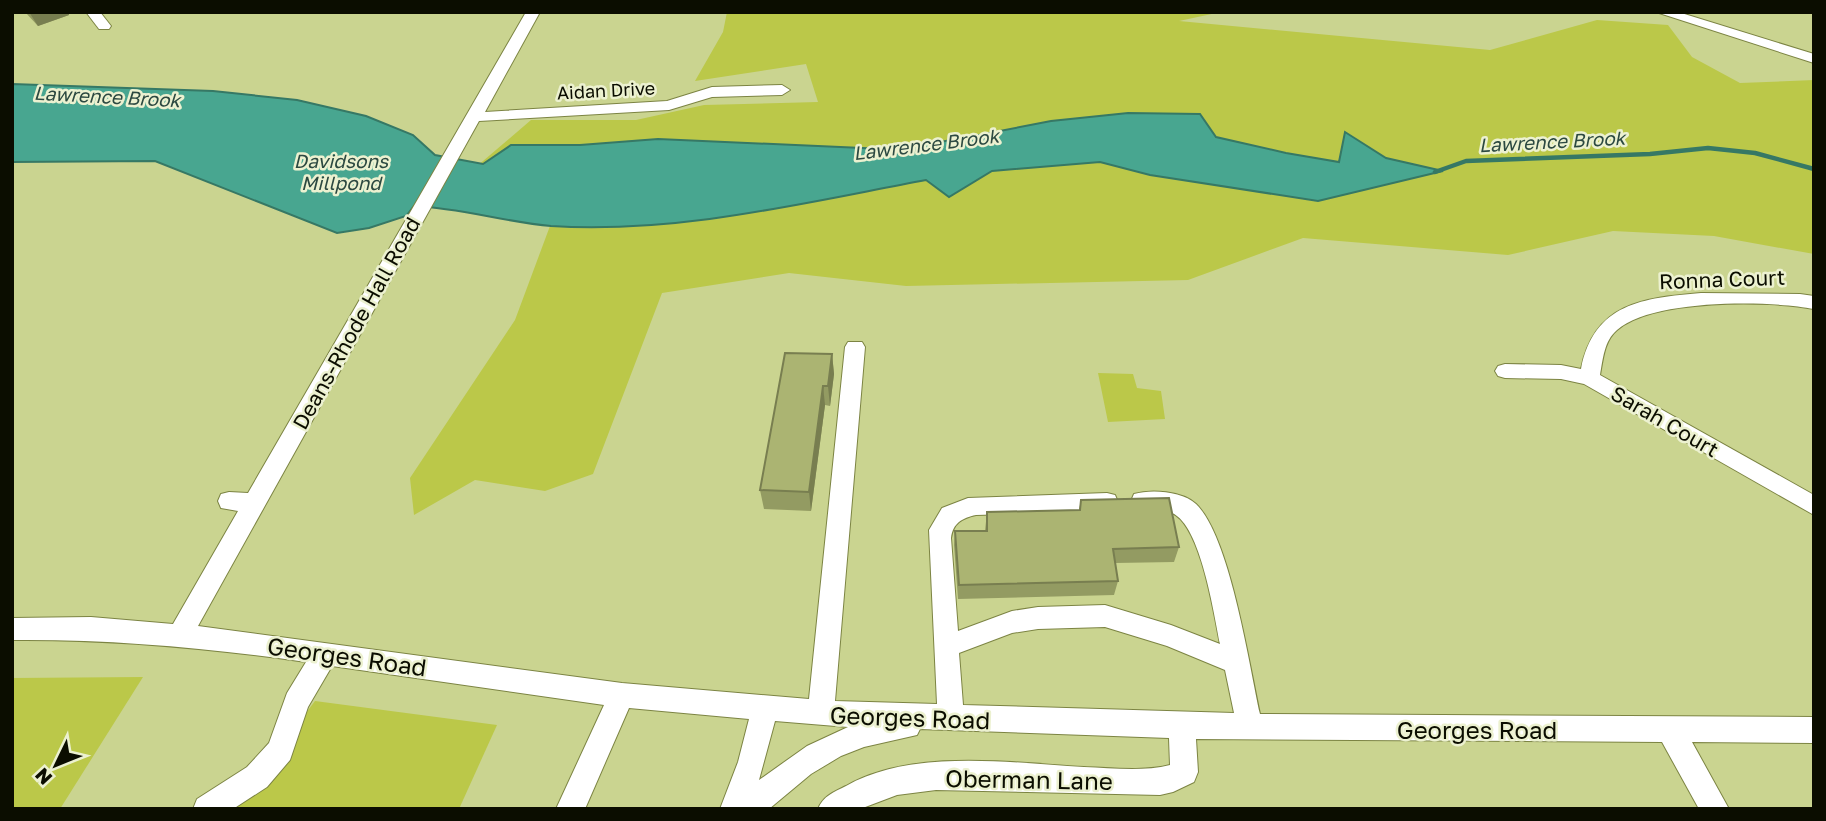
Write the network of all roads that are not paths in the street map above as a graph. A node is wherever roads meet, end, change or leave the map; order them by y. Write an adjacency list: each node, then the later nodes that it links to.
1 (93, 12): 4 (street)
2 (533, 12): 7 (street, Deans-Rhode Hall Road)
3 (1663, 12): 5 (street)
4 (104, 26)
5 (1814, 59)
6 (782, 90): 7 (street, Aidan Drive)
7 (472, 117): 13 (street, Deans-Rhode Hall Road)
8 (1814, 303): 11 (street, Ronna Court)
9 (855, 347): 22 (street)
10 (1505, 372): 11 (street, Sarah Court)
11 (1589, 378): 14 (street, Sarah Court)
12 (229, 501): 13 (street)
13 (254, 503): 16 (street, Deans-Rhode Hall Road)
14 (1814, 506)
15 (12, 629): 16 (street, Georges Road)
16 (180, 635): 18 (street, Georges Road)
17 (945, 647): 19 (street); 19 (street); 23 (street)
18 (326, 653): 20 (street, Georges Road); 28 (street)
19 (1234, 662): 25 (street)
20 (622, 695): 21 (street, Georges Road); 29 (street)
21 (765, 710): 22 (street, Georges Road); 30 (street)
22 (821, 713): 23 (street, Georges Road)
23 (948, 719): 24 (street, Georges Road); 31 (street)
24 (1182, 726): 25 (street, Georges Road); 32 (street, Oberman Lane)
25 (1250, 726): 26 (street, Georges Road)
26 (1670, 730): 27 (street, Georges Road); 33 (street)
27 (1814, 730)
28 (207, 809)
29 (570, 809)
30 (734, 809)
31 (748, 809)
32 (832, 809)
33 (1715, 809)

